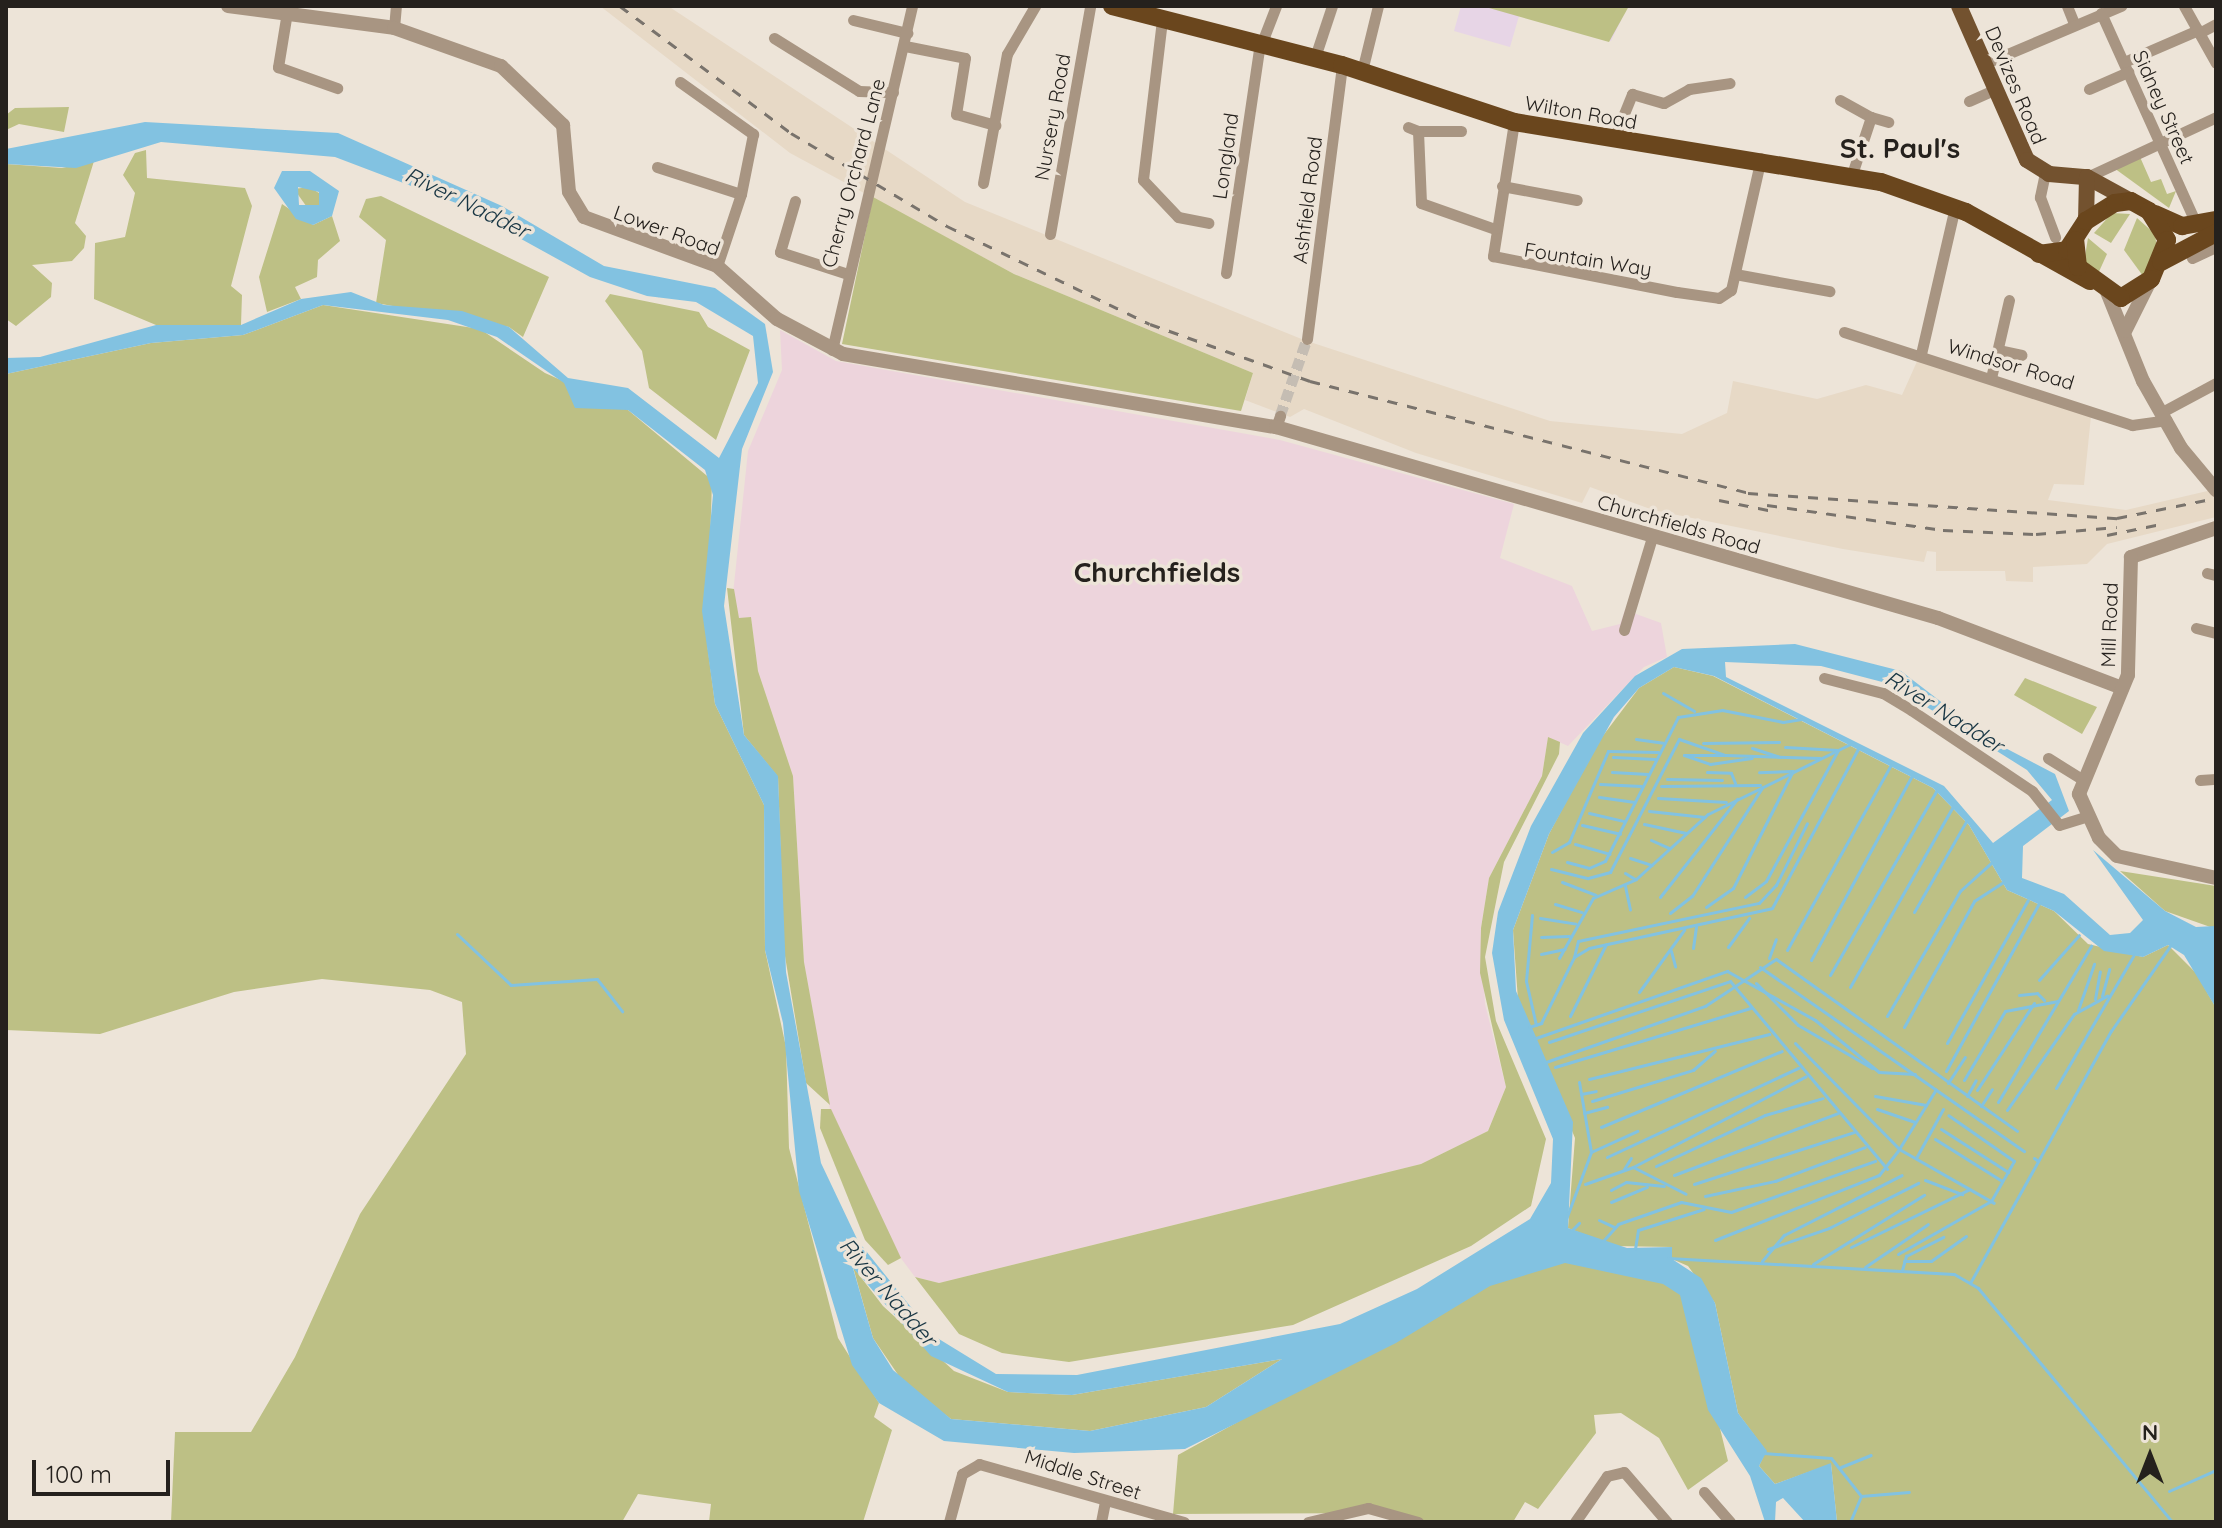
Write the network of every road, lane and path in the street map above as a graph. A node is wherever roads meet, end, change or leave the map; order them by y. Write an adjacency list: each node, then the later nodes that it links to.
1 (228, 6): 14 (street, Lower Road)
2 (396, 6): 20 (street)
3 (912, 6): 22 (street, Cherry Orchard Lane)
4 (1035, 6): 44 (street)
5 (1090, 6): 69 (street, Nursery Road)
6 (1112, 6): 17 (highway, Wilton Road)
7 (1276, 6): 24 (street, Longland)
8 (1332, 6): 26 (street)
9 (1378, 6): 31 (street)
10 (1959, 6): 27 (main road, Devizes Road)
11 (2067, 6): 18 (street)
12 (2121, 6): 15 (street)
13 (2184, 6): 21 (street)
14 (287, 12): 20 (street, Lower Road); 34 (street)
15 (2101, 13): 18 (street); 30 (street, Sidney Street)
16 (853, 20): 22 (street)
17 (1162, 20): 24 (highway, Wilton Road); 66 (street)
18 (2073, 21): 27 (street)
19 (2216, 24): 21 (street)
20 (394, 28): 76 (street, Lower Road)
21 (2199, 31): 28 (street); 30 (street)
22 (907, 33): 25 (street, Cherry Orchard Lane)
23 (774, 38): 37 (street)
24 (1261, 45): 26 (highway, Wilton Road); 78 (street, Longland)
25 (905, 46): 37 (street, Cherry Orchard Lane); 44 (street)
26 (1315, 57): 29 (highway, Wilton Road)
27 (1986, 63): 35 (main road, Devizes Road)
28 (2216, 63)
29 (1342, 65): 31 (highway, Wilton Road); 87 (street, Ashfield Road)
30 (2126, 67): 36 (street); 47 (street, Sidney Street)
31 (1362, 71): 42 (highway, Wilton Road)
32 (680, 82): 57 (street)
33 (1730, 83): 46 (street)
34 (337, 88)
35 (1996, 89): 39 (street); 51 (main road, Devizes Road)
36 (2089, 89)
37 (893, 92): 77 (street, Cherry Orchard Lane)
38 (1840, 100): 40 (street)
39 (1969, 101)
40 (1871, 117): 43 (street); 52 (street)
41 (2216, 117): 47 (street)
42 (1514, 122): 46 (highway, Wilton Road); 55 (street, Fountain Way)
43 (1888, 122)
44 (995, 125): 54 (street)
45 (1461, 131): 67 (street)
46 (1612, 142): 48 (highway, Wilton Road)
47 (2160, 143): 49 (street); 63 (street, Sidney Street)
48 (1761, 158): 52 (highway, Wilton Road); 79 (street)
49 (2111, 164): 53 (street); 56 (street)
50 (657, 167): 57 (street)
51 (2045, 173): 53 (main road, Devizes Road); 70 (street, Devizes Road)
52 (1852, 174): 61 (highway, Wilton Road)
53 (2087, 177): 56 (main road, Devizes Road); 65 (main road)
54 (983, 183)
55 (1502, 186): 58 (street); 67 (street, Fountain Way)
56 (2109, 186): 60 (main road, Devizes Road)
57 (741, 194): 76 (street)
58 (1577, 200)
59 (795, 201): 77 (street)
60 (2131, 201): 62 (highway); 65 (highway)
61 (1955, 207): 73 (highway, Wilton Road); 90 (street)
62 (2149, 211): 64 (highway); 75 (highway)
63 (2193, 217)
64 (2216, 220)
65 (2086, 221): 71 (highway)
66 (1208, 223)
67 (1495, 229): 79 (street, Fountain Way)
68 (2216, 233): 75 (highway)
69 (1050, 234)
70 (2055, 237)
71 (2075, 240): 73 (highway); 81 (highway)
72 (2216, 247): 74 (street)
73 (2039, 254): 81 (highway, Wilton Road)
74 (2192, 258)
75 (2161, 262): 80 (highway)
76 (717, 266): 88 (street, Lower Road)
77 (845, 273): 88 (street, Cherry Orchard Lane)
78 (1226, 273)
79 (1735, 274): 82 (street)
80 (2151, 279): 83 (highway); 85 (street)
81 (2090, 281): 83 (highway)
82 (1829, 291)
83 (2107, 292): 85 (street)
84 (2009, 300): 89 (street)
85 (2125, 331): 95 (street)
86 (1844, 332): 90 (street, Windsor Road)
87 (1307, 339)
88 (832, 350): 94 (street, Lower Road)
89 (1998, 350): 91 (street); 92 (street)
90 (1921, 354): 92 (street, Windsor Road)
91 (2021, 355)
92 (1991, 378): 95 (street, Windsor Road)
93 (2216, 383): 95 (street)
94 (1220, 415): 98 (street, Churchfields Road)
95 (2164, 416): 96 (street)
96 (2216, 490)
97 (2216, 528): 103 (street, Mill Road)
98 (1652, 537): 100 (street); 103 (street, Churchfields Road)
99 (2196, 628): 101 (street)
100 (1624, 630)
101 (2216, 633)
102 (1824, 678): 108 (street)
103 (2122, 688): 105 (street, Mill Road)
104 (2048, 758): 105 (street)
105 (2082, 779): 108 (street)
106 (2216, 779): 107 (street)
107 (2200, 780)
108 (2086, 817): 109 (street)
109 (2216, 878)
110 (1704, 1492): 120 (street)
111 (1105, 1501): 113 (street, Middle Street); 114 (street); 115 (street, Middle Street)
112 (1322, 1520): 116 (street); 117 (street)
113 (949, 1522)
114 (1101, 1522)
115 (1184, 1522)
116 (1308, 1522)
117 (1418, 1522)
118 (1575, 1522): 119 (street)
119 (1667, 1522)
120 (1730, 1522)

